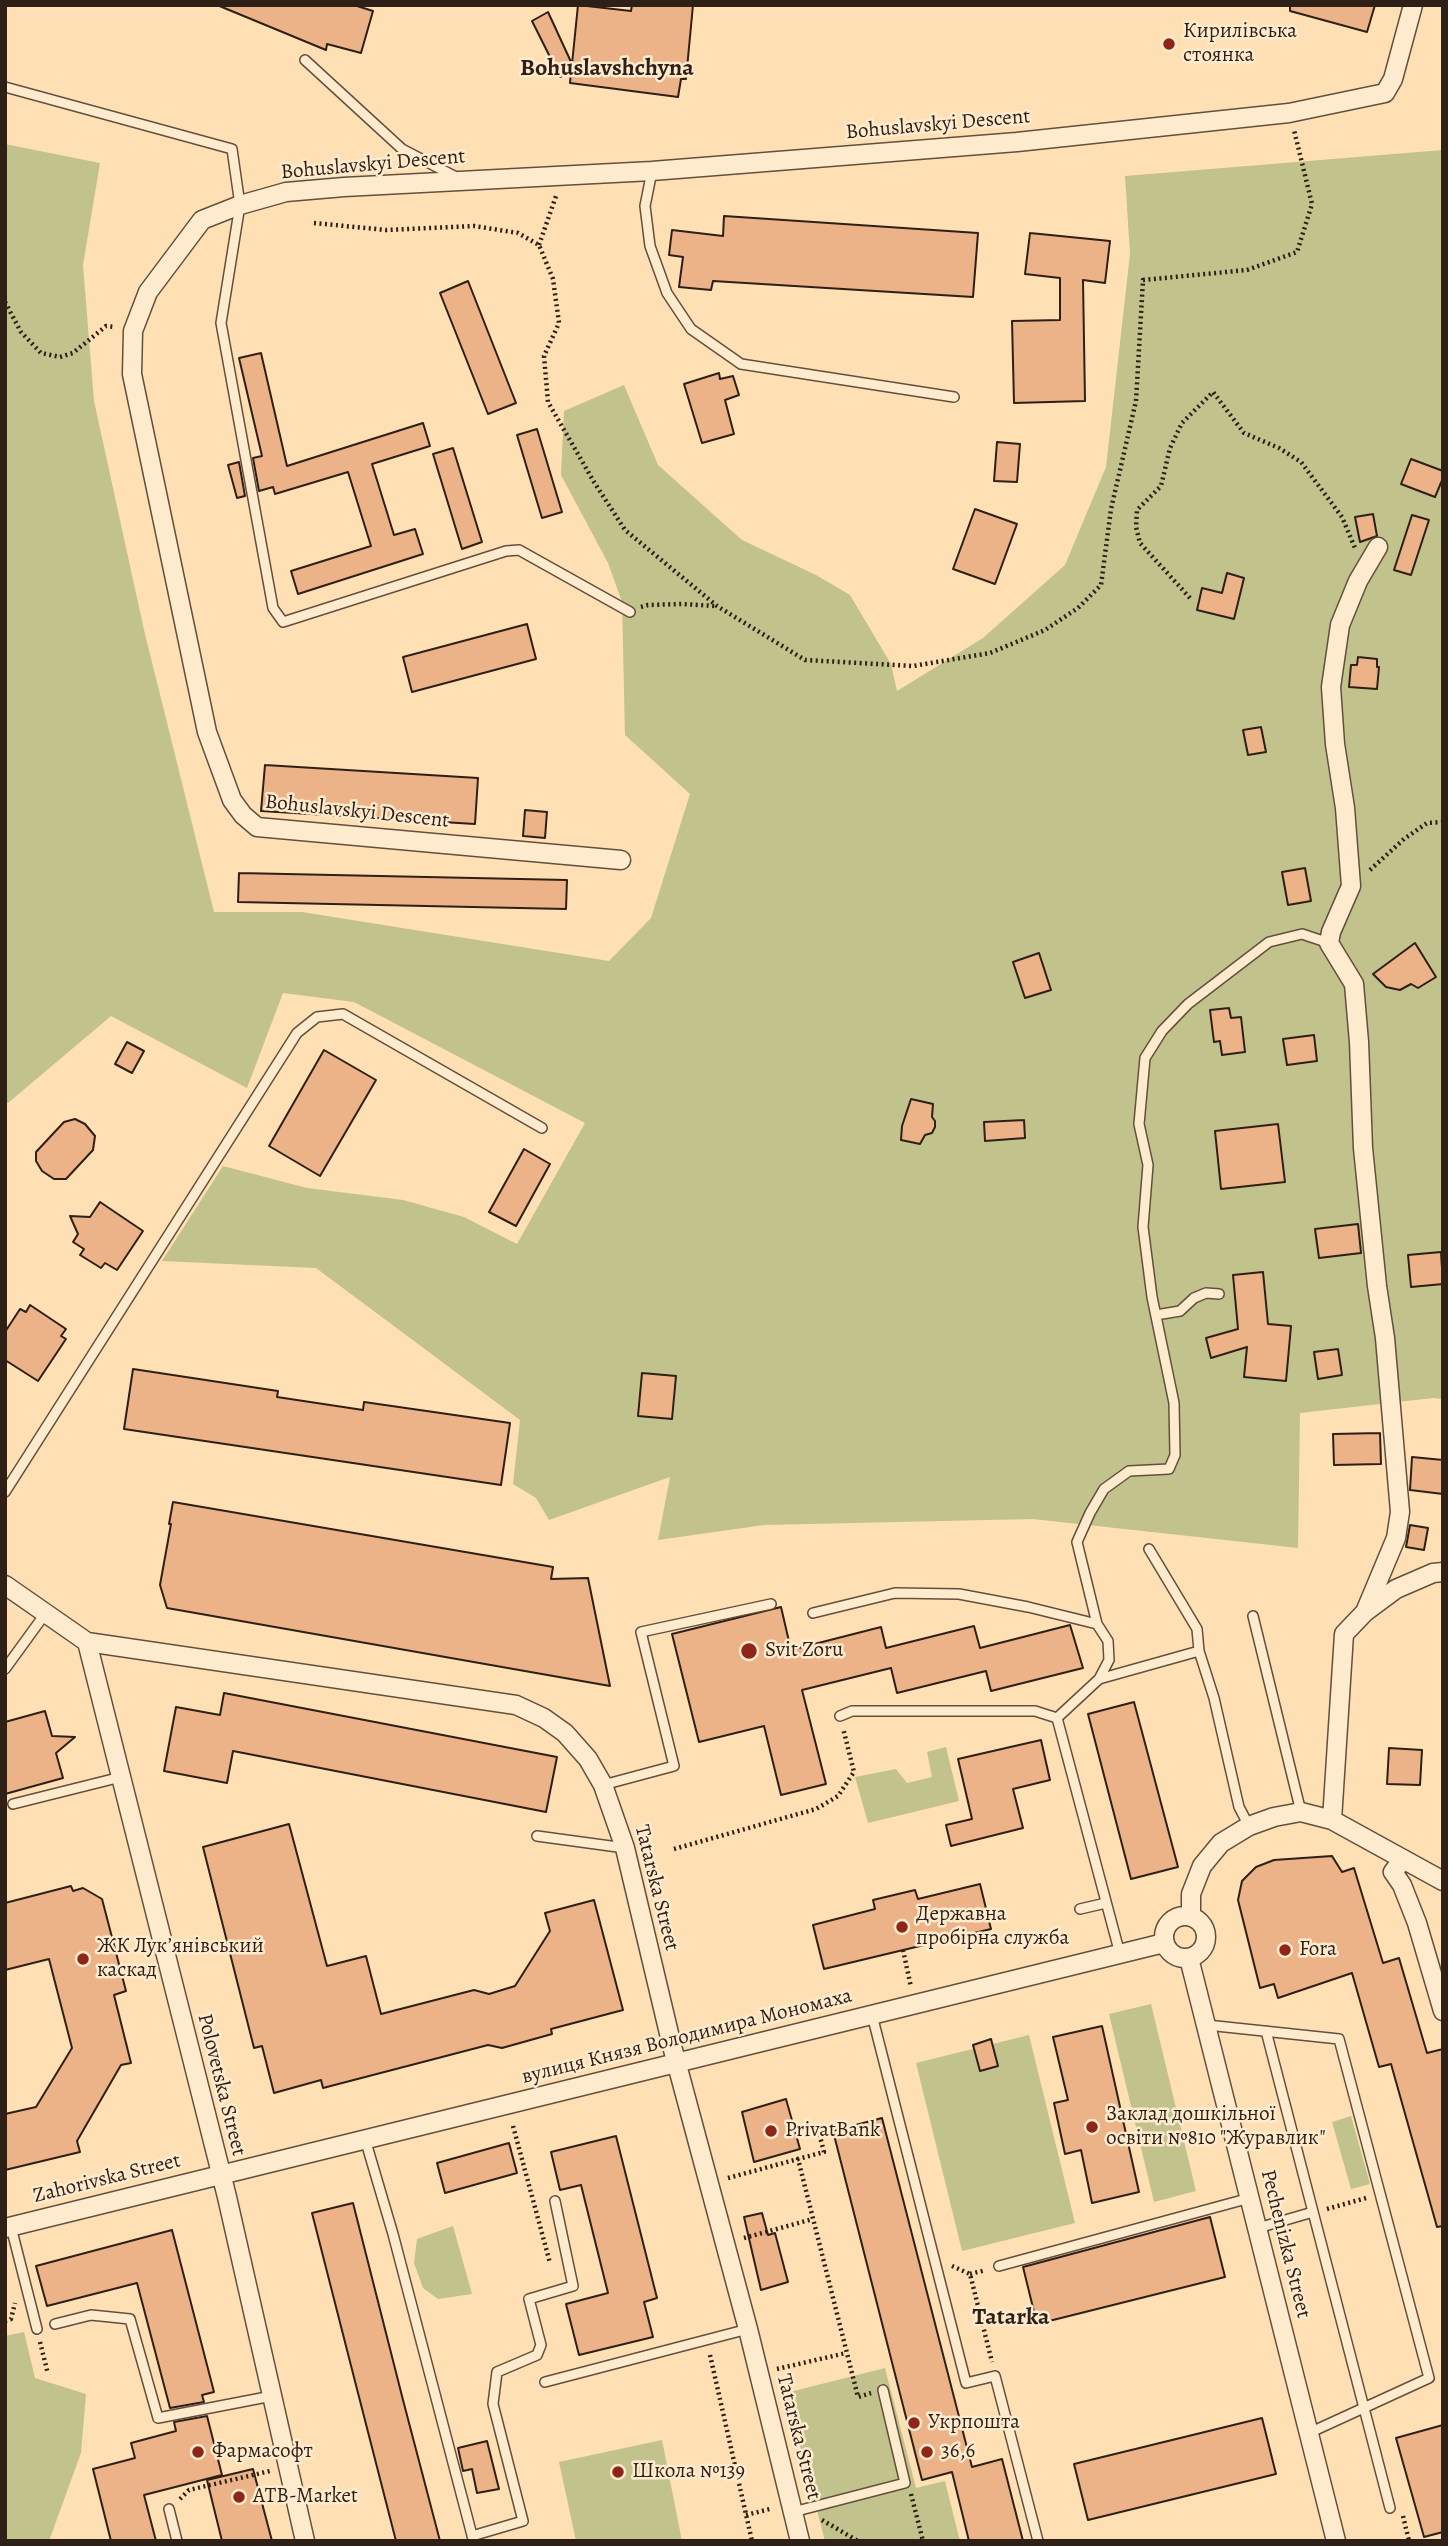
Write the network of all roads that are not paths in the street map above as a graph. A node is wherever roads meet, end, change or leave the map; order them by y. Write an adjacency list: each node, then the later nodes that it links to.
1 (1413, 5): 4 (street, Bohuslavskyi Descent)
2 (305, 60): 5 (lane)
3 (5, 87): 6 (lane)
4 (652, 171): 5 (street, Bohuslavskyi Descent); 7 (lane)
5 (463, 180): 6 (street, Bohuslavskyi Descent)
6 (240, 205): 9 (lane); 10 (street, Bohuslavskyi Descent)
7 (954, 397)
8 (1378, 547): 11 (street)
9 (630, 612)
10 (621, 860)
11 (1329, 943): 14 (lane); 20 (street)
12 (542, 1128): 15 (lane)
13 (1220, 1294): 14 (lane)
14 (1156, 1315): 24 (lane)
15 (5, 1492)
16 (1149, 1549): 26 (lane)
17 (1436, 1568): 20 (street)
18 (5, 1585): 21 (street)
19 (771, 1604): 32 (lane)
20 (1365, 1612): 35 (street)
21 (45, 1614): 25 (street); 27 (lane)
22 (813, 1614): 24 (lane)
23 (1253, 1616): 34 (lane)
24 (1097, 1624): 28 (lane)
25 (87, 1642): 31 (street, Polovetska Street); 32 (street, Tatarska Street)
26 (1199, 1651): 28 (lane); 36 (lane)
27 (5, 1669)
28 (1099, 1679): 30 (lane)
29 (840, 1716): 30 (lane)
30 (1057, 1718): 41 (lane)
31 (121, 1777): 33 (lane); 53 (street, Polovetska Street)
32 (603, 1785): 38 (street, Tatarska Street)
33 (13, 1804)
34 (1301, 1812): 35 (street); 36 (street)
35 (1332, 1820): 39 (street)
36 (1249, 1826): 43 (street)
37 (537, 1836): 38 (lane)
38 (625, 1848): 51 (street, Tatarska Street)
39 (1403, 1859): 40 (street); 47 (street)
40 (1443, 1881)
41 (1106, 1903): 42 (lane); 45 (lane)
42 (1080, 1909)
43 (1191, 1917): 44 (street); 46 (street)
44 (1164, 1943): 45 (street, вулиця Князя Володимира Мономаха); 46 (street)
45 (1120, 1954): 48 (street, вулиця Князя Володимира Мономаха)
46 (1189, 1958): 49 (street, Pechenizka Street)
47 (1443, 2011)
48 (872, 2015): 51 (street, вулиця Князя Володимира Мономаха); 75 (lane)
49 (1207, 2025): 50 (lane); 54 (street, Pechenizka Street)
50 (1266, 2031): 56 (lane); 66 (lane)
51 (677, 2063): 52 (street, вулиця Князя Володимира Мономаха); 62 (street, Tatarska Street)
52 (365, 2139): 53 (street, вулиця Князя Володимира Мономаха); 71 (lane)
53 (220, 2175): 57 (street, Zahorivska Street); 65 (street, Polovetska Street)
54 (1250, 2198): 58 (street, Pechenizka Street); 59 (lane)
55 (555, 2201): 71 (lane)
56 (1313, 2212): 58 (lane); 66 (lane)
57 (8, 2228): 61 (lane)
58 (1258, 2228): 67 (street, Pechenizka Street)
59 (999, 2266)
60 (55, 2324): 65 (lane)
61 (37, 2329)
62 (748, 2329): 63 (lane); 70 (street, Tatarska Street)
63 (545, 2382)
64 (883, 2390): 70 (lane)
65 (273, 2396): 73 (street, Polovetska Street)
66 (1364, 2408): 67 (lane); 68 (lane)
67 (1309, 2433): 76 (street, Pechenizka Street)
68 (1390, 2508)
69 (169, 2509): 72 (lane)
70 (793, 2511): 74 (street, Tatarska Street)
71 (473, 2538)
72 (177, 2541)
73 (305, 2541)
74 (800, 2541)
75 (1038, 2541)
76 (1336, 2541)

